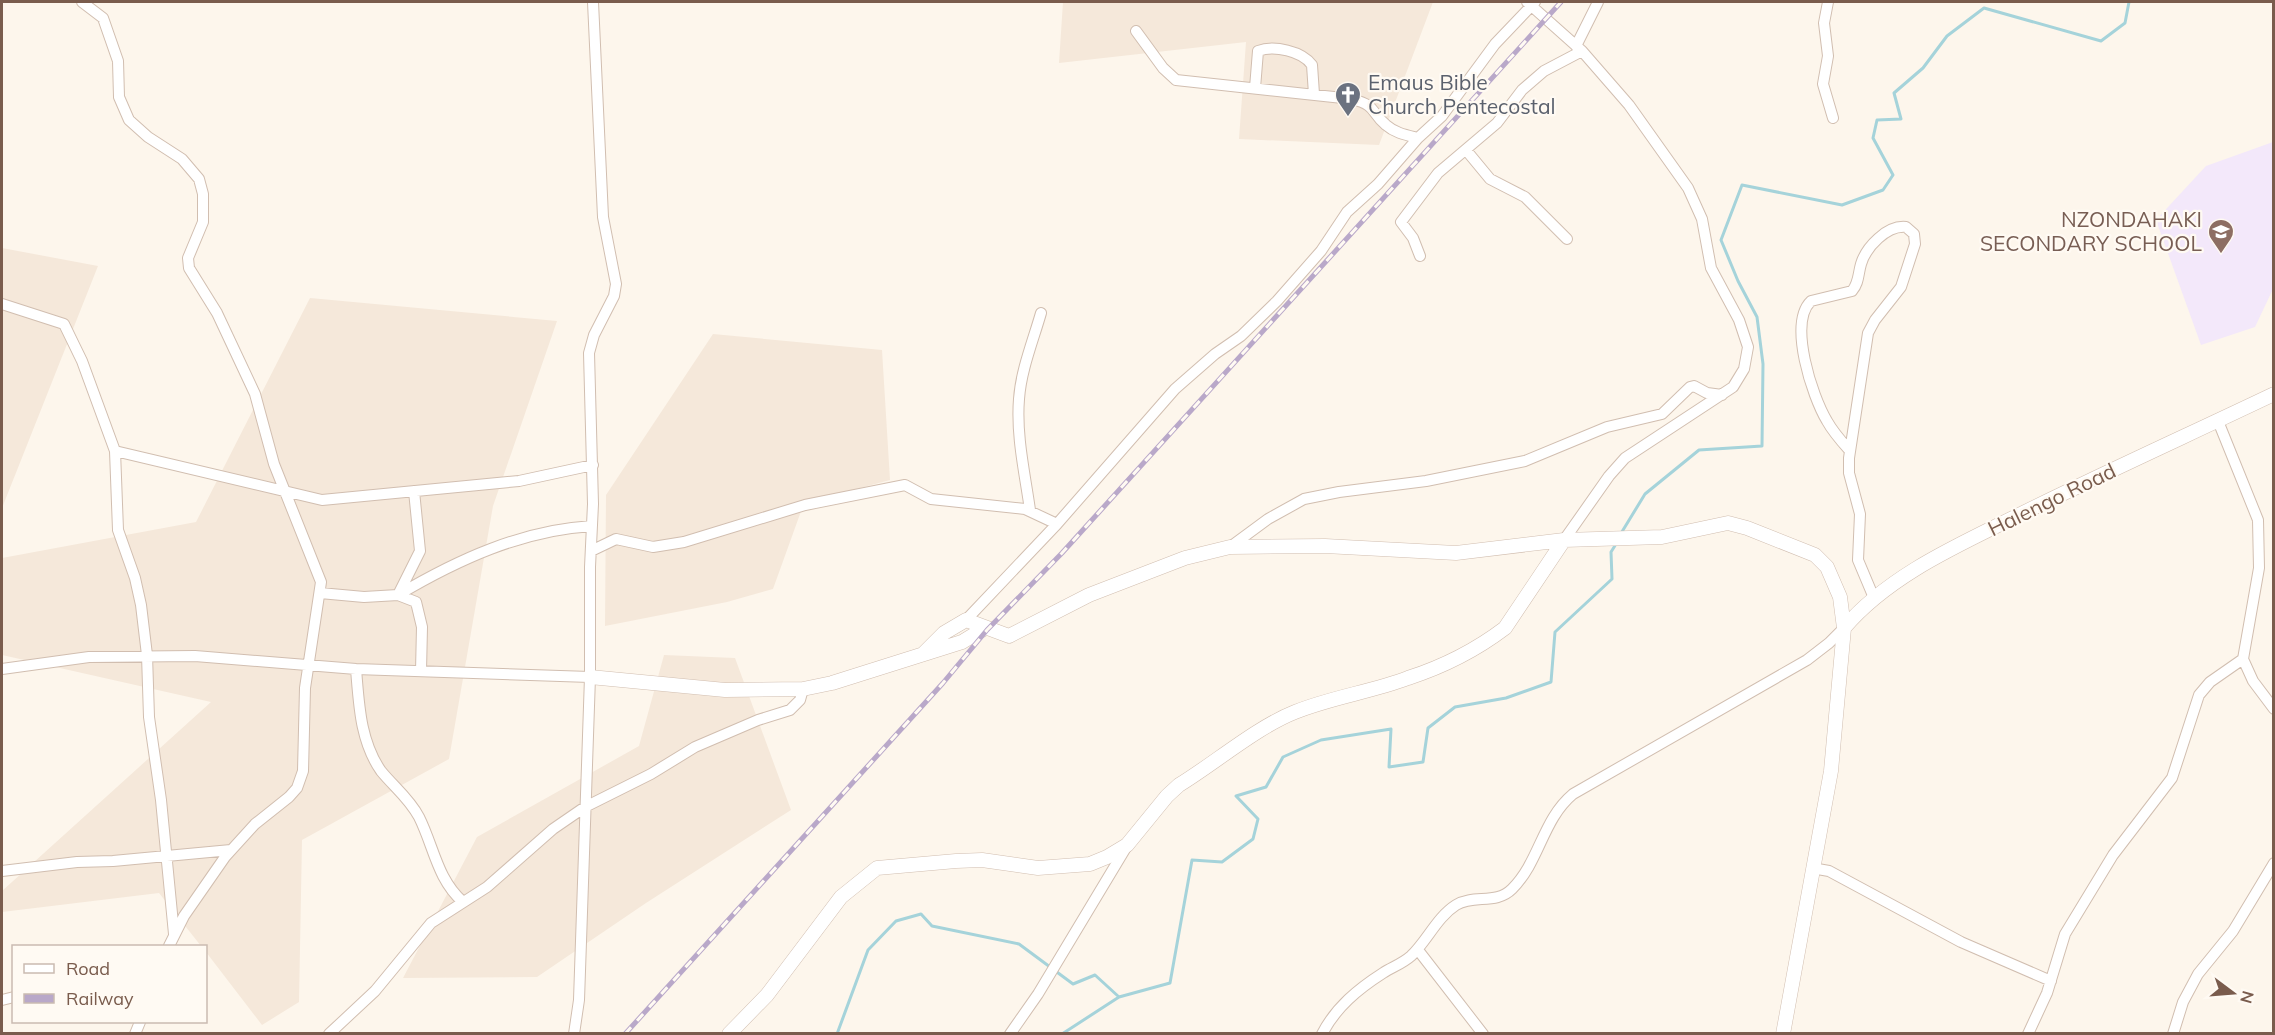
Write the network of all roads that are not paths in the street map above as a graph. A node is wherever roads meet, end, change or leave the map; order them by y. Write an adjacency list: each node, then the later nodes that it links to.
1 (82, 2): 24 (street)
2 (592, 2): 22 (street)
3 (1598, 2): 7 (street)
4 (1828, 2): 10 (street)
5 (1531, 3): 7 (street); 11 (street)
6 (1136, 31): 8 (street)
7 (1579, 49): 12 (street); 18 (street)
8 (1255, 88): 9 (street); 9 (street)
9 (1314, 94): 11 (street)
10 (1833, 118)
11 (1418, 138): 26 (street)
12 (1466, 150): 13 (street); 14 (street)
13 (1567, 239)
14 (1420, 256)
15 (2, 304): 20 (street)
16 (1041, 313): 25 (street)
17 (2274, 394): 19 (street, Halengo Road)
18 (1722, 395): 28 (street); 29 (street)
19 (2218, 421): 33 (street, Halengo Road); 39 (street)
20 (115, 451): 24 (street); 38 (street)
21 (1850, 451): 21 (street); 33 (street)
22 (593, 465): 23 (street); 27 (street)
23 (414, 492): 24 (street); 32 (street)
24 (287, 494): 31 (street)
25 (1030, 510): 26 (street); 30 (street)
26 (1057, 524): 34 (street)
27 (592, 526): 30 (street); 32 (street)
28 (1571, 540): 29 (street); 35 (street); 48 (street)
29 (1230, 547): 36 (street)
30 (591, 551): 44 (street)
31 (320, 593): 32 (street); 40 (street)
32 (398, 595): 43 (street)
33 (1874, 598): 35 (street, Halengo Road)
34 (966, 620): 36 (street); 37 (street)
35 (1844, 627): 52 (street); 57 (street)
36 (985, 628): 37 (street)
37 (924, 653): 45 (street)
38 (147, 656): 40 (street); 41 (street); 50 (street)
39 (2243, 659): 46 (street); 58 (street)
40 (309, 665): 42 (street); 49 (street)
41 (2, 669)
42 (356, 669): 43 (street); 54 (street)
43 (421, 671): 44 (street)
44 (590, 677): 45 (street); 47 (street)
45 (803, 689): 47 (street)
46 (2274, 708)
47 (585, 807): 54 (street); 60 (street)
48 (1127, 846): 61 (street); 62 (street)
49 (231, 850): 50 (street); 55 (street)
50 (165, 856): 53 (street); 55 (street)
51 (2274, 863): 67 (street)
52 (1812, 868): 58 (street); 65 (street)
53 (2, 871)
54 (463, 903): 59 (street)
55 (174, 934): 56 (street)
56 (169, 945)
57 (1418, 950): 63 (street); 64 (street)
58 (2051, 981): 66 (street)
59 (329, 1034)
60 (574, 1034)
61 (729, 1034)
62 (1010, 1034)
63 (1322, 1034)
64 (1483, 1034)
65 (1783, 1034)
66 (2028, 1034)
67 (2173, 1034)

